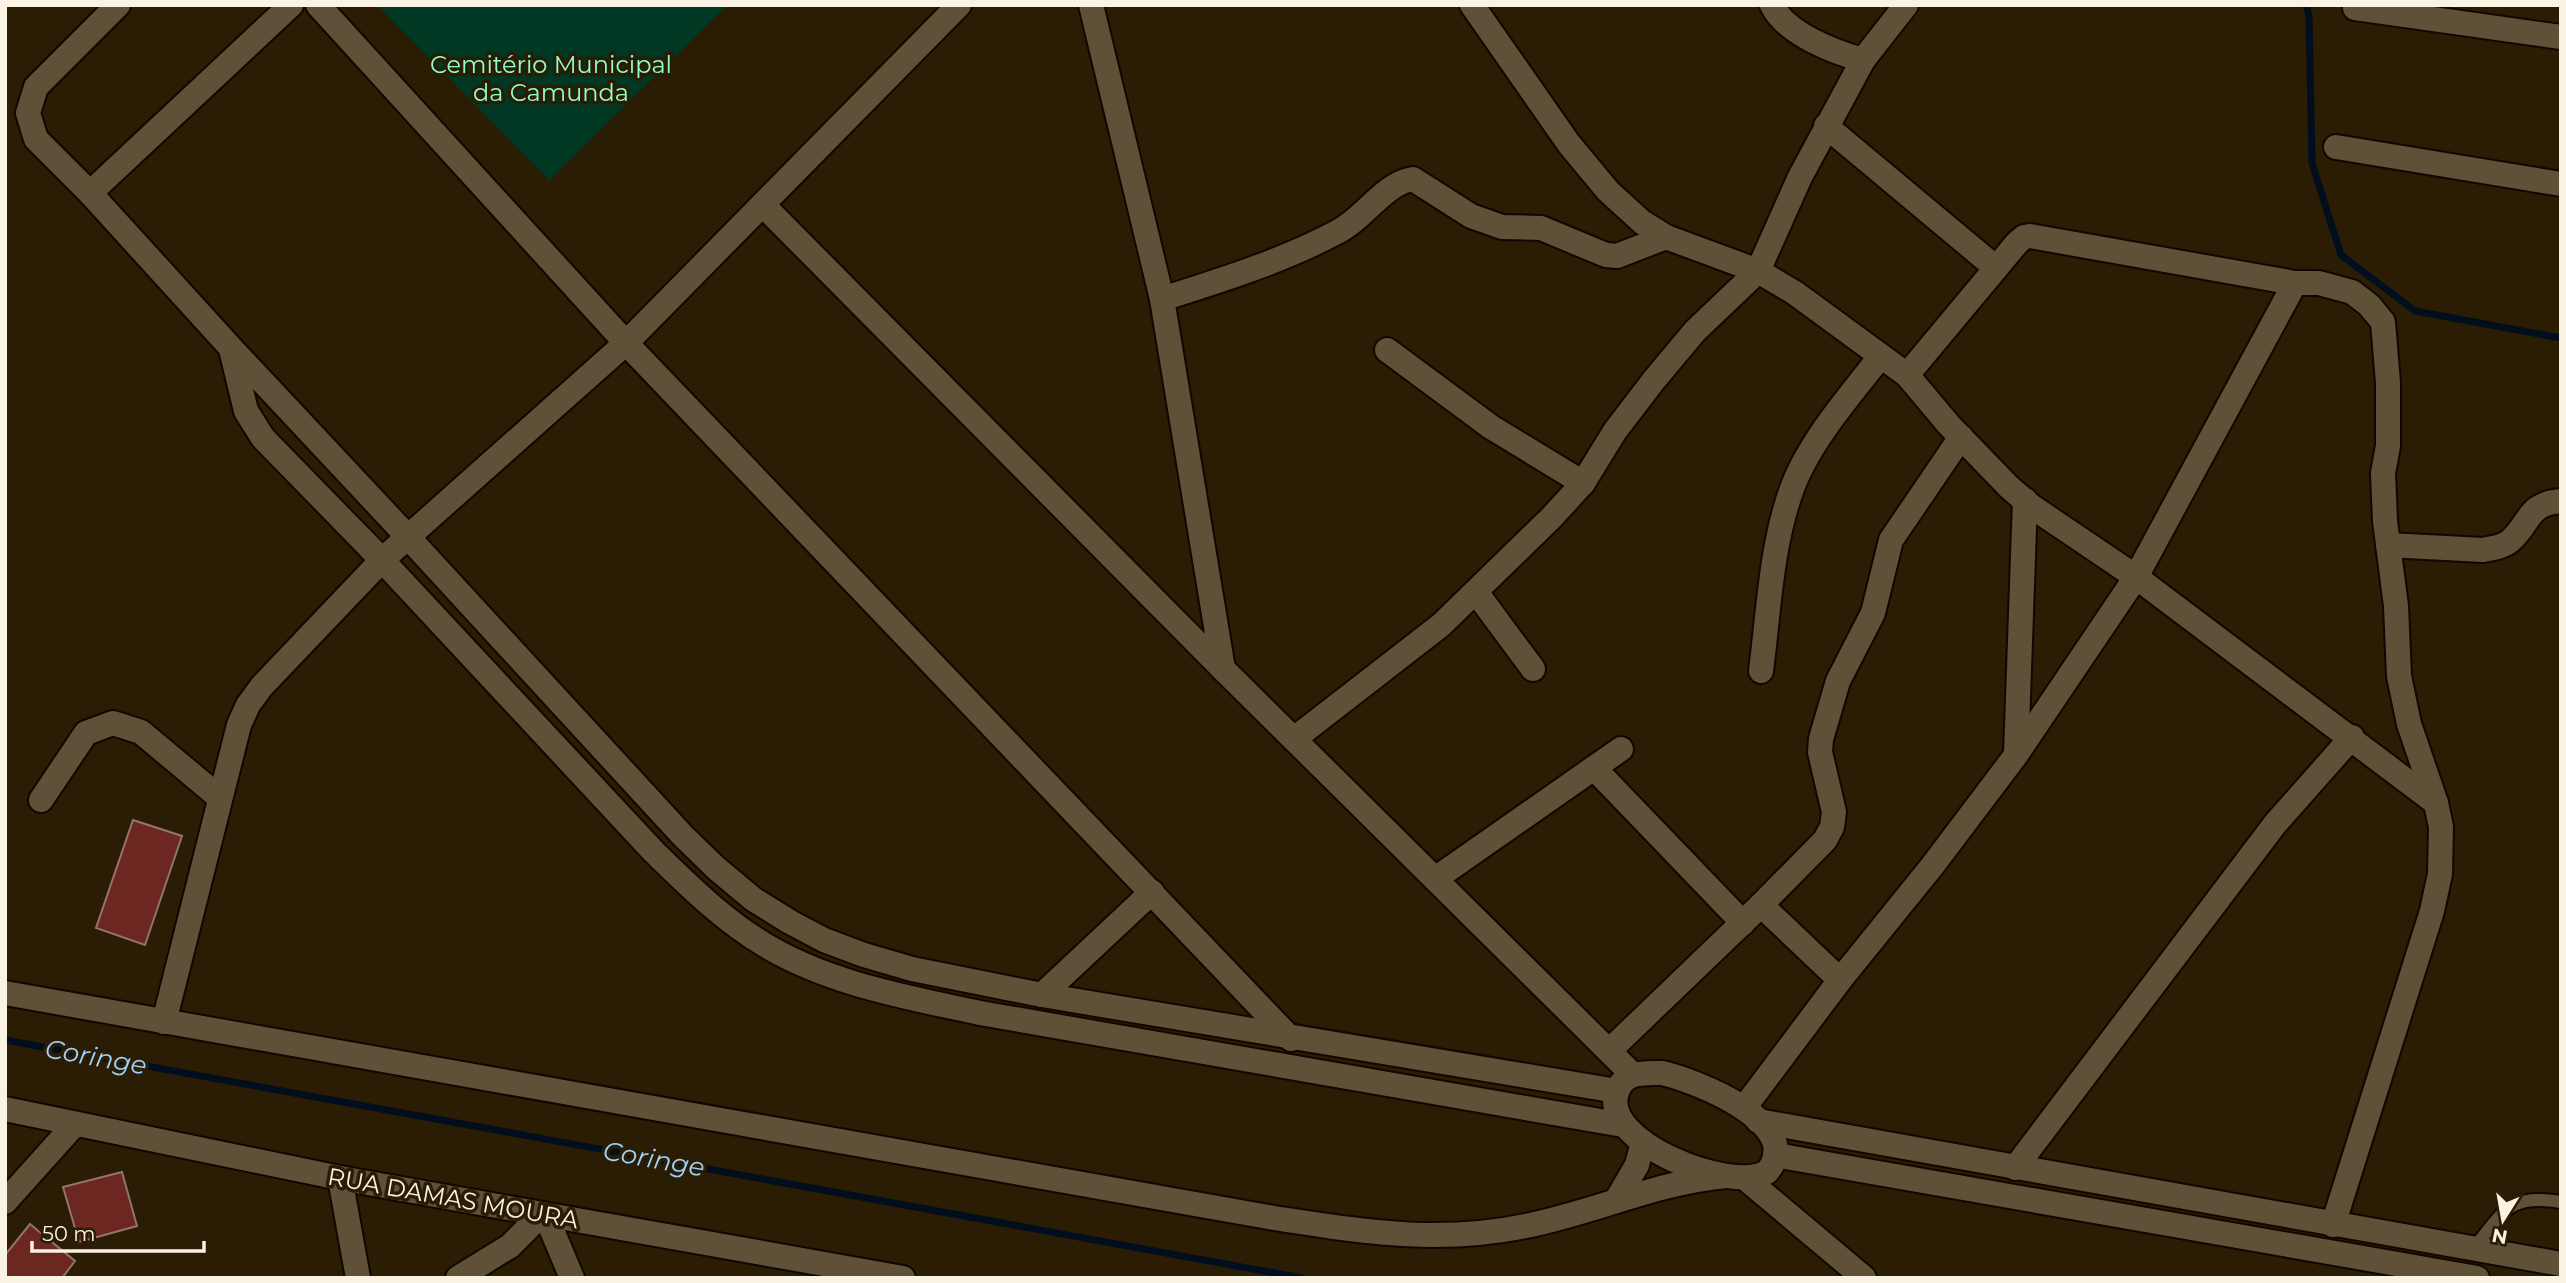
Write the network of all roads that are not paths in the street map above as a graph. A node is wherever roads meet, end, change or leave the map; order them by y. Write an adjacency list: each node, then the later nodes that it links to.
1 (291, 5): 15 (street)
2 (318, 5): 22 (street)
3 (959, 5): 16 (street)
4 (1091, 5): 21 (street)
5 (1773, 5): 11 (street)
6 (1906, 5): 11 (street)
7 (116, 6): 15 (street)
8 (1476, 7): 17 (street)
9 (2356, 8): 10 (street)
10 (2561, 37)
11 (1863, 60): 12 (street)
12 (1826, 126): 18 (street); 19 (street)
13 (2336, 148): 14 (street)
14 (2561, 184)
15 (90, 193): 23 (street)
16 (763, 205): 22 (street); 37 (street)
17 (1666, 237): 19 (street); 21 (street)
18 (1996, 268): 20 (street); 26 (street)
19 (1758, 271): 25 (street); 28 (street)
20 (2295, 283): 32 (street); 34 (street)
21 (1161, 299): 37 (street)
22 (626, 343): 31 (street); 48 (street)
23 (231, 348): 31 (street); 33 (street)
24 (1387, 350): 28 (street)
25 (1880, 357): 26 (street); 38 (street)
26 (1907, 375): 27 (street)
27 (1961, 437): 29 (street); 49 (street)
28 (1583, 482): 35 (street)
29 (2025, 500): 34 (street); 42 (street)
30 (2561, 501): 32 (street)
31 (408, 537): 33 (street); 53 (street)
32 (2388, 545): 46 (street)
33 (382, 560): 44 (street); 57 (street)
34 (2136, 576): 39 (street); 42 (street)
35 (1476, 592): 36 (street); 40 (street)
36 (1533, 668)
37 (1223, 669): 40 (street)
38 (1762, 671)
39 (2352, 737): 46 (street); 65 (street)
40 (1294, 739): 47 (street)
41 (1621, 749): 43 (street)
42 (2016, 755): 51 (street)
43 (1594, 768): 47 (street); 50 (street)
44 (220, 799): 45 (street); 54 (street)
45 (41, 800)
46 (2436, 803): 72 (street)
47 (1435, 879): 56 (street)
48 (1152, 892): 53 (street); 55 (street)
49 (1761, 905): 50 (street); 51 (street)
50 (1743, 923): 56 (street)
51 (1840, 980): 60 (street)
52 (5, 993): 54 (street)
53 (1042, 995): 55 (street)
54 (164, 1021): 68 (street)
55 (1288, 1035): 57 (street); 58 (street)
56 (1609, 1051): 58 (street)
57 (1305, 1069): 62 (street)
58 (1625, 1082): 60 (street); 62 (street)
59 (5, 1109): 61 (street, RUA DAMAS MOURA)
60 (1751, 1115): 64 (street); 65 (street)
61 (75, 1124): 67 (street, RUA DAMAS MOURA); 69 (street)
62 (1623, 1125): 63 (street)
63 (1643, 1142): 66 (street); 68 (street)
64 (1775, 1155): 66 (street); 80 (street)
65 (2015, 1168): 72 (street)
66 (1736, 1177): 68 (street); 79 (street)
67 (340, 1178): 71 (street, RUA DAMAS MOURA); 75 (street)
68 (1616, 1201)
69 (5, 1202)
70 (2561, 1202): 73 (lane)
71 (543, 1215): 76 (street); 77 (street); 78 (street, RUA DAMAS MOURA)
72 (2333, 1225): 73 (street)
73 (2473, 1249): 74 (street)
74 (2561, 1264)
75 (358, 1278)
76 (458, 1278)
77 (572, 1278)
78 (903, 1278)
79 (1864, 1278)
80 (2477, 1278)

